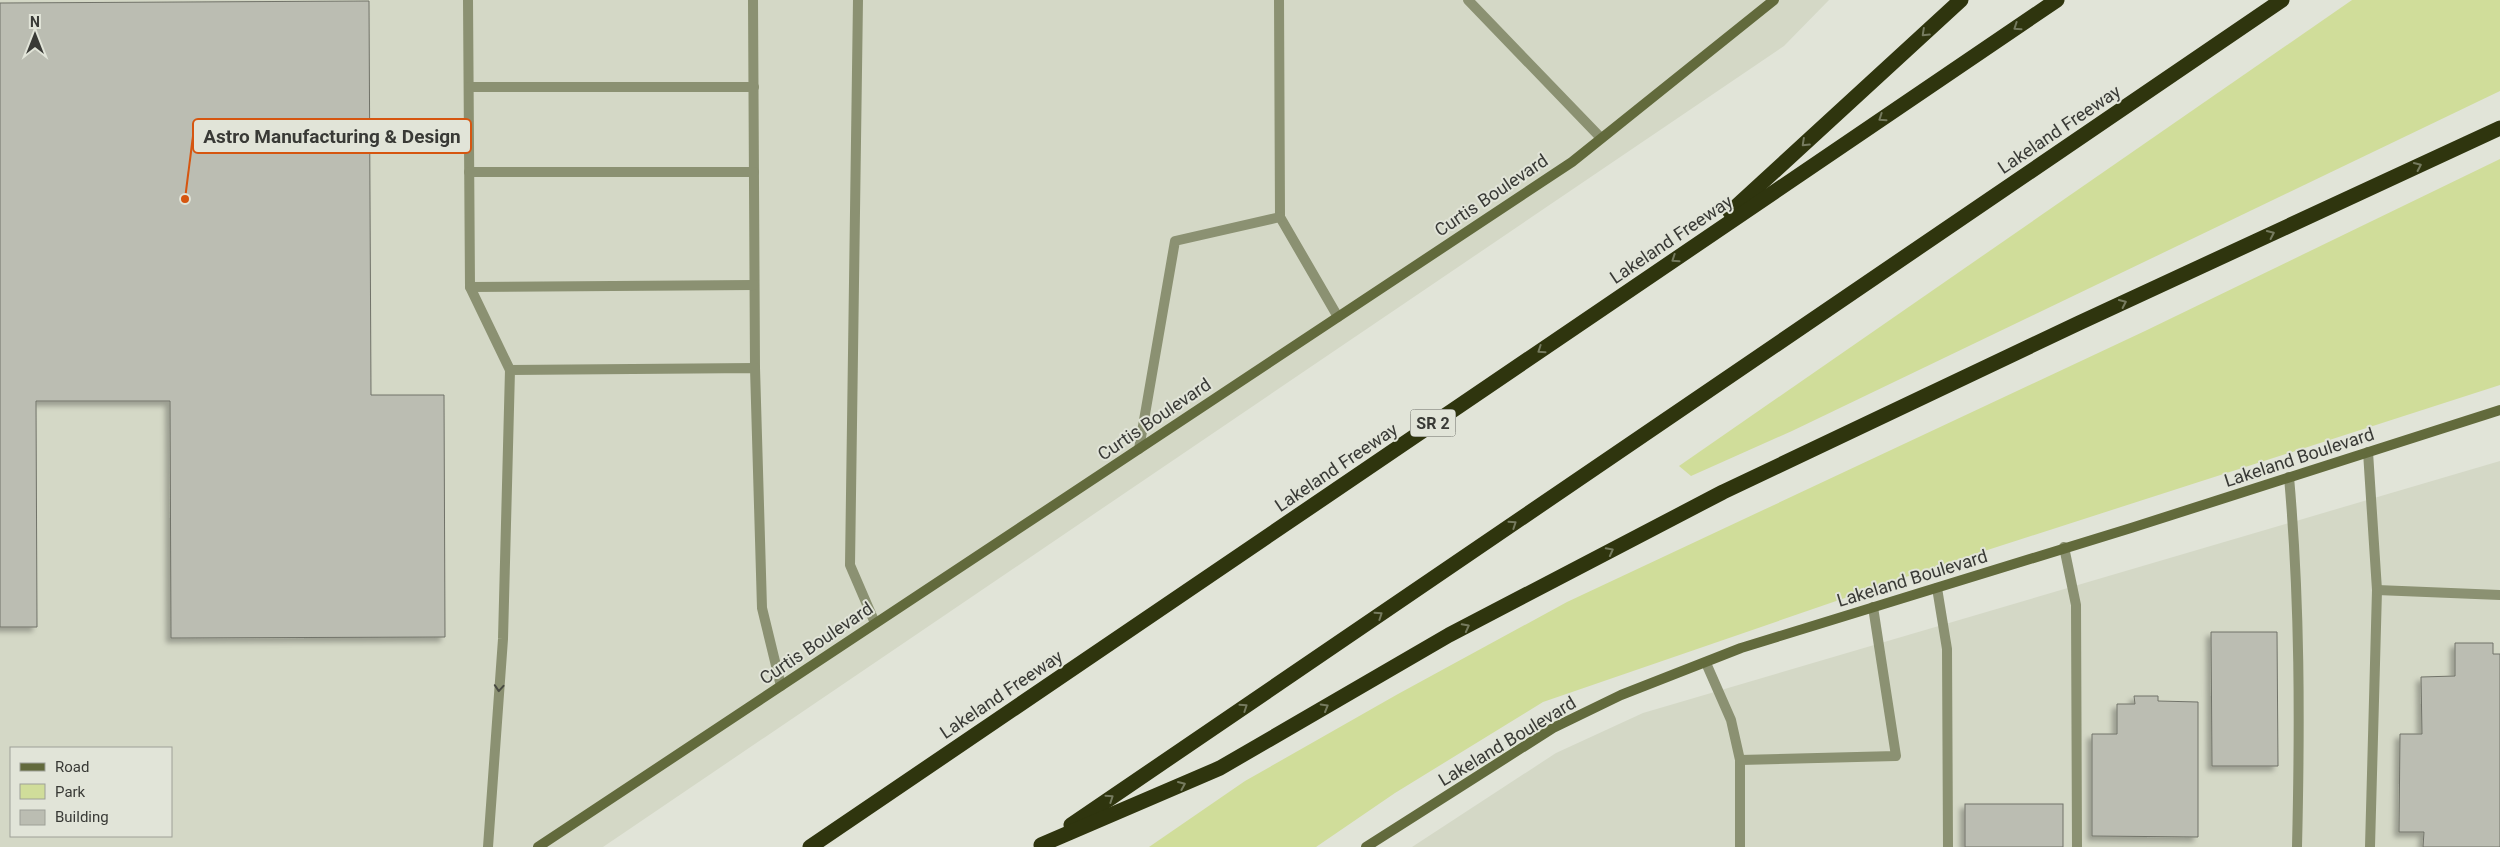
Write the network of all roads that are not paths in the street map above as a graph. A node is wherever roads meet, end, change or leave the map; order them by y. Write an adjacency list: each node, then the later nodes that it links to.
1 (468, 0): 10 (lane)
2 (753, 0): 11 (lane)
3 (858, 0): 32 (lane)
4 (1279, 0): 16 (lane)
5 (1468, 0): 13 (lane)
6 (1774, 0): 13 (street, Curtis Boulevard)
7 (1960, 0): 17 (highway, one-way to 17)
8 (2057, 0): 17 (highway, Lakeland Freeway / SR 2, one-way to 17)
9 (2282, 0): 36 (highway, Lakeland Freeway, one-way to 9)
10 (469, 87): 11 (lane); 14 (lane)
11 (754, 87): 15 (lane)
12 (2500, 128): 36 (highway, one-way to 12)
13 (1601, 138): 20 (street, Curtis Boulevard)
14 (469, 172): 15 (lane); 19 (lane)
15 (754, 172): 18 (lane)
16 (1280, 217): 20 (lane); 24 (lane)
17 (1692, 247): 39 (highway, Lakeland Freeway / SR 2, one-way to 39)
18 (754, 285): 19 (lane); 21 (lane)
19 (470, 287): 22 (lane)
20 (1338, 316): 24 (street, Curtis Boulevard)
21 (755, 368): 22 (lane); 34 (lane)
22 (510, 370): 37 (lane, one-way to 37)
23 (2500, 410): 25 (street, Lakeland Boulevard)
24 (1139, 449): 32 (street, Curtis Boulevard)
25 (2368, 452): 26 (street, Lakeland Boulevard); 29 (lane)
26 (2290, 478): 27 (street, Lakeland Boulevard); 44 (lane)
27 (2064, 548): 28 (street, Lakeland Boulevard); 43 (lane)
28 (1937, 588): 31 (street, Lakeland Boulevard); 42 (lane)
29 (2376, 590): 30 (lane); 45 (lane)
30 (2500, 594)
31 (1873, 607): 33 (street, Lakeland Boulevard); 35 (lane)
32 (875, 624): 34 (street, Curtis Boulevard)
33 (1706, 663): 35 (lane); 40 (street, Lakeland Boulevard)
34 (781, 686): 38 (street, Curtis Boulevard)
35 (1740, 760): 41 (lane)
36 (1040, 846)
37 (488, 847)
38 (538, 847)
39 (810, 847)
40 (1366, 847)
41 (1740, 847)
42 (1948, 847)
43 (2077, 847)
44 (2298, 847)
45 (2370, 847)

